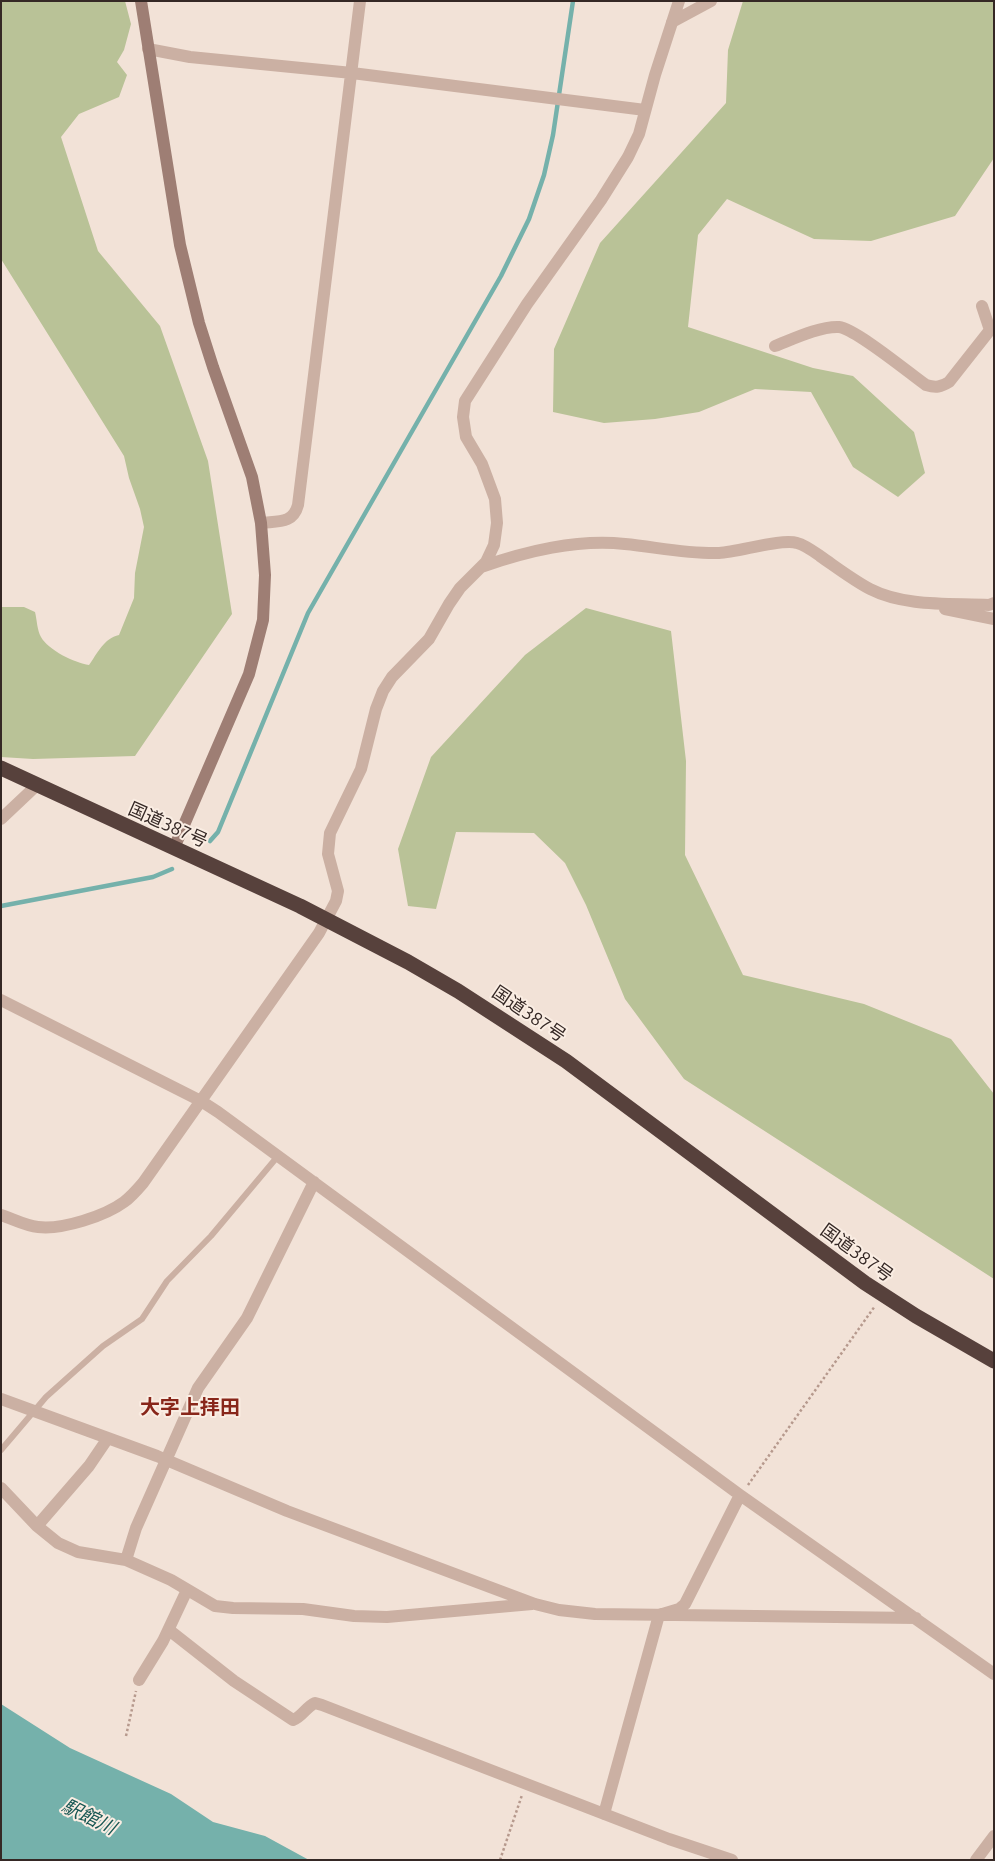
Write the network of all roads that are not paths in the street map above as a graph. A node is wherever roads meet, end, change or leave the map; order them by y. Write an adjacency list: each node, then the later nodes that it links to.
1 (141, 1): 6 (street)
2 (360, 1): 7 (street)
3 (679, 1): 5 (street)
4 (711, 1): 5 (street)
5 (672, 22): 8 (street)
6 (148, 49): 7 (street); 12 (street)
7 (352, 73): 8 (street); 12 (street)
8 (645, 110): 13 (street)
9 (982, 306): 10 (street)
10 (992, 329): 11 (street)
11 (775, 346)
12 (261, 523): 20 (street)
13 (481, 568): 14 (street); 21 (street)
14 (917, 602): 15 (street); 16 (street)
15 (994, 603)
16 (994, 619)
17 (1, 768): 18 (highway, 国道387号)
18 (37, 785): 19 (street); 20 (highway, 国道387号)
19 (1, 819)
20 (174, 848): 21 (highway, 国道387号)
21 (327, 919): 23 (street); 27 (highway, 国道387号)
22 (1, 1000): 23 (street)
23 (200, 1101): 24 (street); 26 (street)
24 (278, 1156): 25 (street); 29 (lane)
25 (314, 1182): 32 (street); 34 (street)
26 (1, 1215)
27 (994, 1361)
28 (1, 1399): 29 (street)
29 (34, 1411): 30 (street); 31 (lane)
30 (108, 1438): 32 (street); 35 (street)
31 (1, 1450)
32 (165, 1460): 36 (street); 38 (street)
33 (1, 1488): 35 (street)
34 (740, 1495): 39 (street); 40 (street)
35 (37, 1526): 36 (street)
36 (126, 1560): 37 (street)
37 (187, 1590): 38 (street); 41 (street)
38 (535, 1604): 39 (street)
39 (659, 1615): 40 (street); 44 (street)
40 (916, 1618): 42 (street)
41 (168, 1630): 43 (street); 44 (street)
42 (994, 1674)
43 (139, 1680)
44 (604, 1814): 46 (street)
45 (994, 1836): 47 (street)
46 (732, 1860)
47 (976, 1860)

